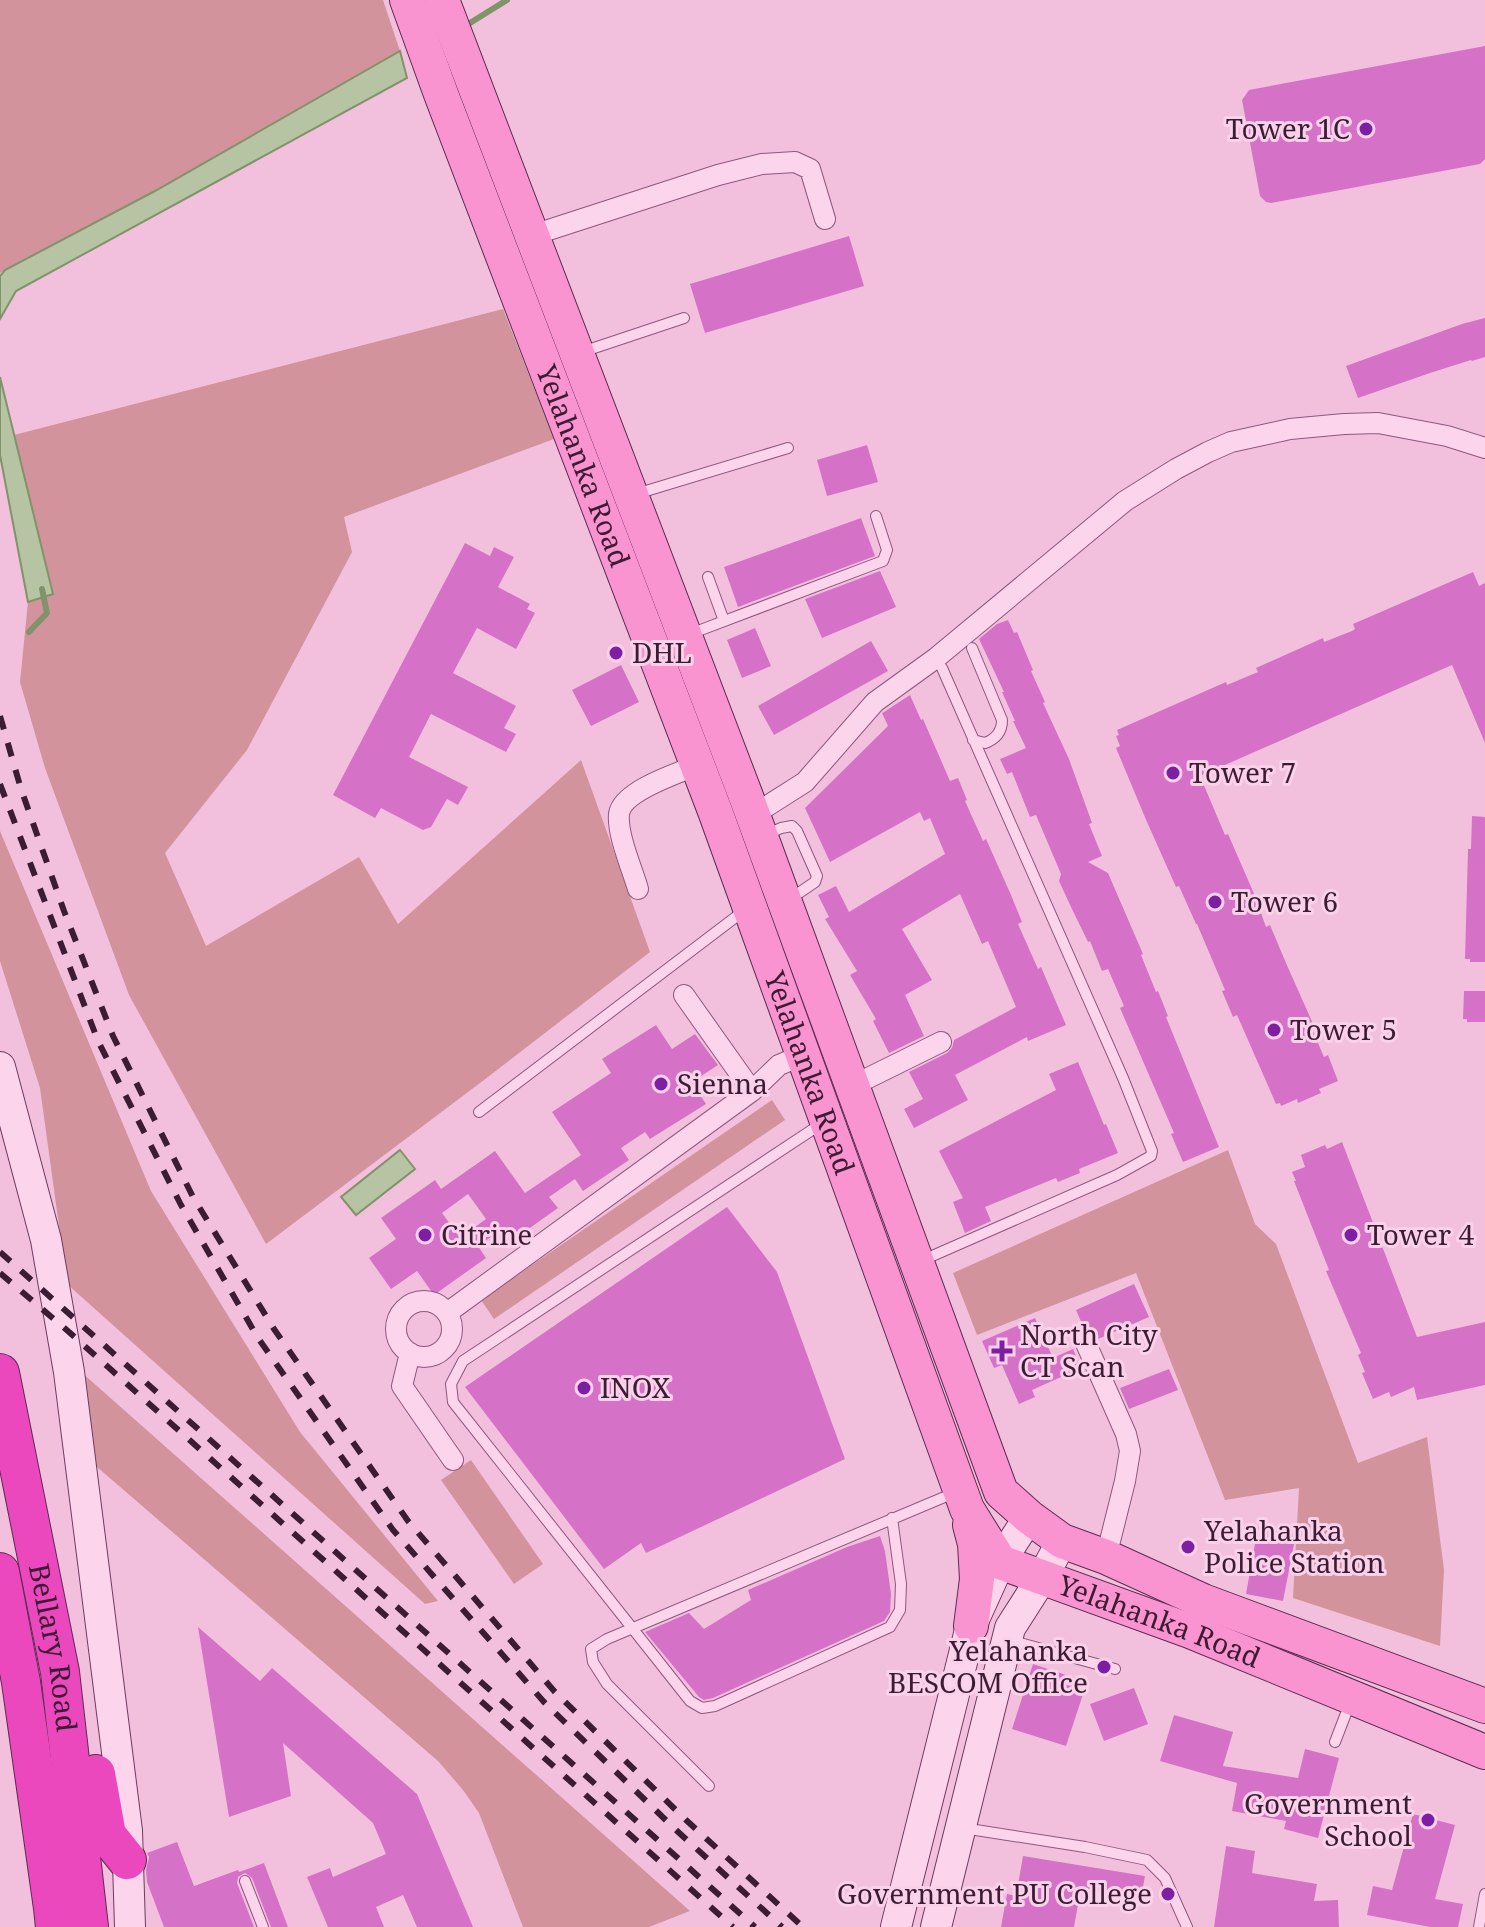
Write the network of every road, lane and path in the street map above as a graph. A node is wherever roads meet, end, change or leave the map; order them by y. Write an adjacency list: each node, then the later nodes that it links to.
1 (407, 0): 4 (main road, Yelahanka Road)
2 (446, 12): 3 (main road, Yelahanka Road)
3 (497, 147): 4 (main road); 6 (main road, Yelahanka Road)
4 (465, 157): 19 (main road, Yelahanka Road)
5 (825, 219): 6 (street)
6 (530, 236): 8 (main road, Yelahanka Road)
7 (684, 318): 8 (lane)
8 (576, 354): 11 (main road, Yelahanka Road)
9 (788, 448): 11 (lane)
10 (1485, 448): 20 (street)
11 (630, 495): 15 (main road, Yelahanka Road)
12 (876, 516): 14 (lane)
13 (708, 577): 14 (lane)
14 (724, 621): 15 (lane)
15 (684, 636): 20 (main road, Yelahanka Road)
16 (972, 648): 18 (lane)
17 (942, 668): 18 (lane)
18 (973, 740): 31 (lane)
19 (698, 765): 21 (street); 22 (main road, Yelahanka Road)
20 (757, 826): 27 (main road, Yelahanka Road)
21 (638, 889)
22 (750, 906): 25 (main road, Yelahanka Road); 29 (lane)
23 (684, 995): 28 (street)
24 (941, 1042): 27 (street)
25 (806, 1064): 28 (street); 30 (main road, Yelahanka Road)
26 (0, 1067): 57 (main road)
27 (852, 1086): 31 (main road, Yelahanka Road)
28 (752, 1091): 32 (street)
29 (479, 1112)
30 (826, 1120): 37 (main road, Yelahanka Road); 46 (lane)
31 (917, 1263): 38 (main road, Yelahanka Road)
32 (447, 1313): 34 (street); 34 (street)
33 (1084, 1339): 41 (street)
34 (410, 1353): 36 (street)
35 (0, 1373): 49 (highway, Bellary Road)
36 (453, 1460)
37 (963, 1500): 39 (lane); 42 (main road, Yelahanka Road); 45 (main road)
38 (1029, 1517): 40 (main road, Yelahanka Road); 42 (main road)
39 (892, 1518): 46 (lane); 46 (lane)
40 (1062, 1541): 41 (main road, Yelahanka Road); 44 (main road)
41 (1106, 1557): 51 (main road, Yelahanka Road)
42 (1000, 1562): 44 (main road, Yelahanka Road); 45 (main road)
43 (0, 1572): 60 (highway, Bellary Road)
44 (1034, 1591): 47 (main road); 50 (main road, Yelahanka Road)
45 (971, 1626): 63 (main road)
46 (632, 1629): 55 (lane)
47 (1007, 1639): 48 (lane); 56 (main road)
48 (1115, 1669)
49 (60, 1672): 57 (highway); 60 (highway, Bellary Road)
50 (1352, 1697): 52 (main road, Yelahanka Road); 53 (lane)
51 (1478, 1703): 52 (main road)
52 (1450, 1738): 54 (main road, Yelahanka Road)
53 (1335, 1742)
54 (1485, 1752)
55 (709, 1786)
56 (961, 1828): 64 (main road); 65 (lane)
57 (127, 1860): 61 (main road)
58 (245, 1881): 62 (lane)
59 (1485, 1894): 66 (lane)
60 (71, 1917)
61 (130, 1927)
62 (263, 1927)
63 (896, 1927)
64 (936, 1927)
65 (1187, 1927)
66 (1479, 1927)

